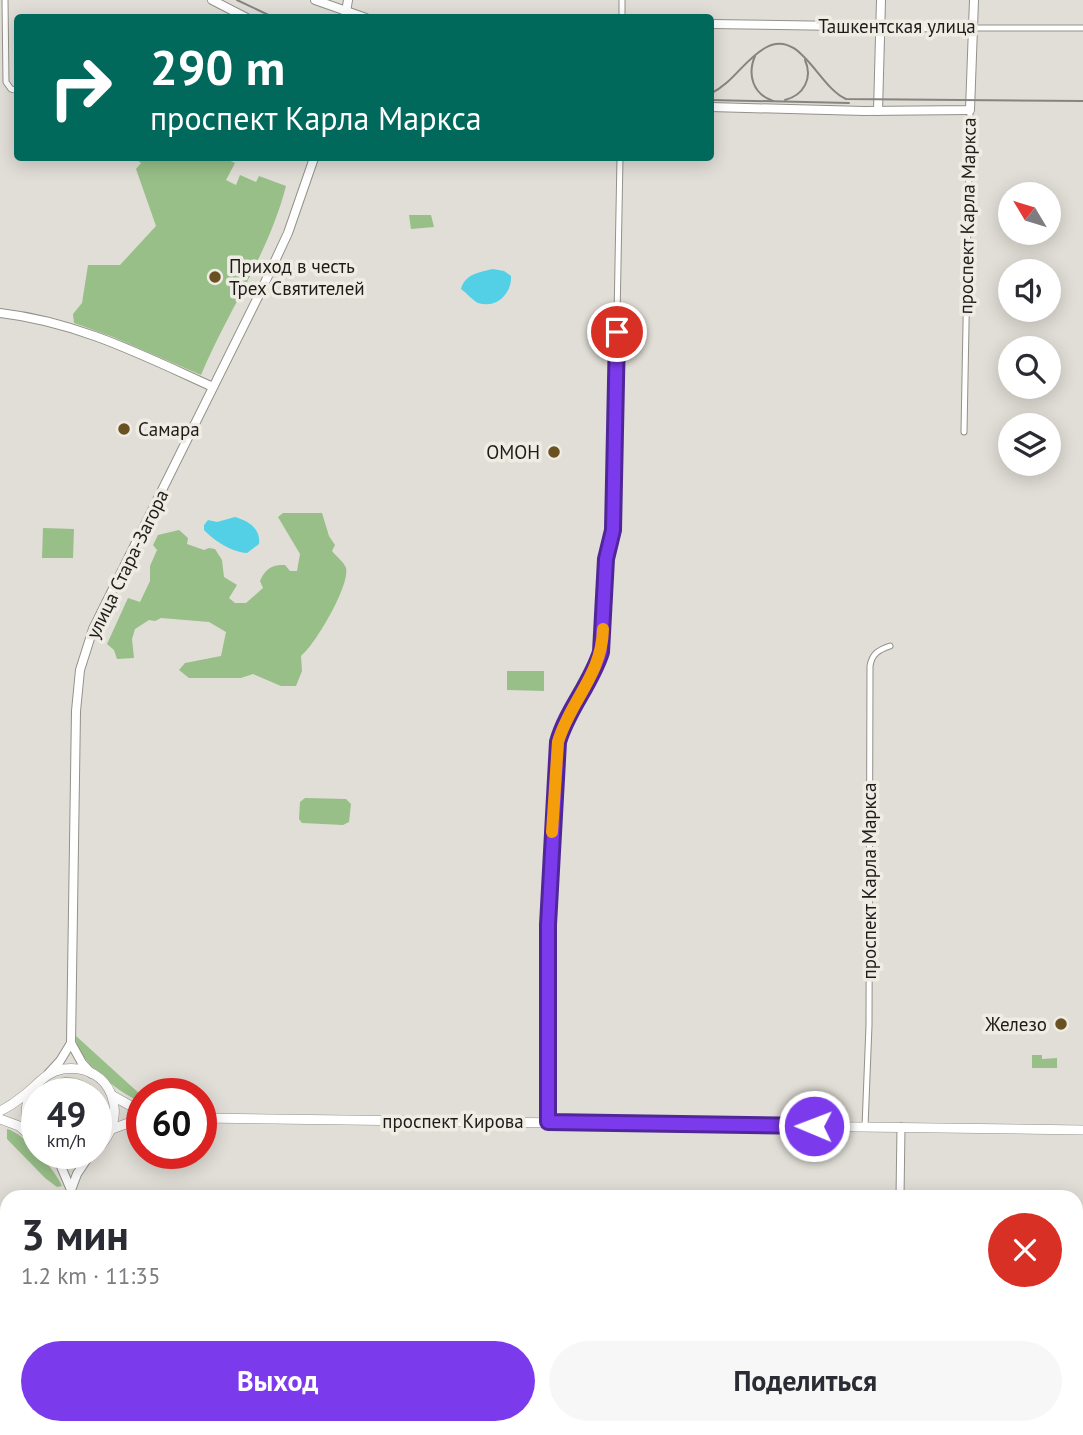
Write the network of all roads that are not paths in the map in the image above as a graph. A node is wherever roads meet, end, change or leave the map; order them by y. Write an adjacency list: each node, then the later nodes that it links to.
1 (5, 0): 13 (street)
2 (212, 0): 7 (main road)
3 (315, 0): 8 (main road)
4 (348, 0): 8 (main road)
5 (881, 0): 10 (main road)
6 (974, 0): 11 (main road, проспект Карла Маркса)
7 (239, 14)
8 (345, 14)
9 (714, 24): 10 (main road, Ташкентская улица)
10 (879, 27): 11 (main road, Ташкентская улица); 16 (main road)
11 (972, 28): 12 (street, Ташкентская улица); 15 (main road, проспект Карла Маркса)
12 (1083, 28)
13 (14, 90)
14 (714, 107): 16 (main road)
15 (970, 110): 16 (main road); 21 (street, проспект Карла Маркса)
16 (878, 111)
17 (313, 161): 20 (main road, улица Стара-Загора)
18 (620, 161): 34 (street)
19 (0, 313): 20 (main road)
20 (213, 387): 23 (main road, улица Стара-Загора)
21 (964, 432)
22 (890, 646): 36 (street, проспект Карла Маркса)
23 (71, 1043): 24 (main road); 25 (main road)
24 (48, 1074): 25 (main road); 26 (main road)
25 (92, 1074): 27 (main road)
26 (43, 1078)
27 (96, 1078)
28 (112, 1095): 30 (main road); 39 (main road)
29 (21, 1098): 31 (main road)
30 (126, 1103)
31 (0, 1111)
32 (217, 1118): 34 (main road, проспект Кирова)
33 (0, 1119): 38 (main road)
34 (548, 1122): 36 (main road, проспект Кирова)
35 (126, 1124): 39 (main road)
36 (865, 1127): 37 (main road, проспект Кирова)
37 (901, 1127): 40 (main road, проспект Кирова); 45 (street)
38 (21, 1128)
39 (112, 1129)
40 (1083, 1130)
41 (62, 1169): 43 (main road)
42 (80, 1169): 44 (main road)
43 (70, 1190)
44 (72, 1190)
45 (900, 1190)

